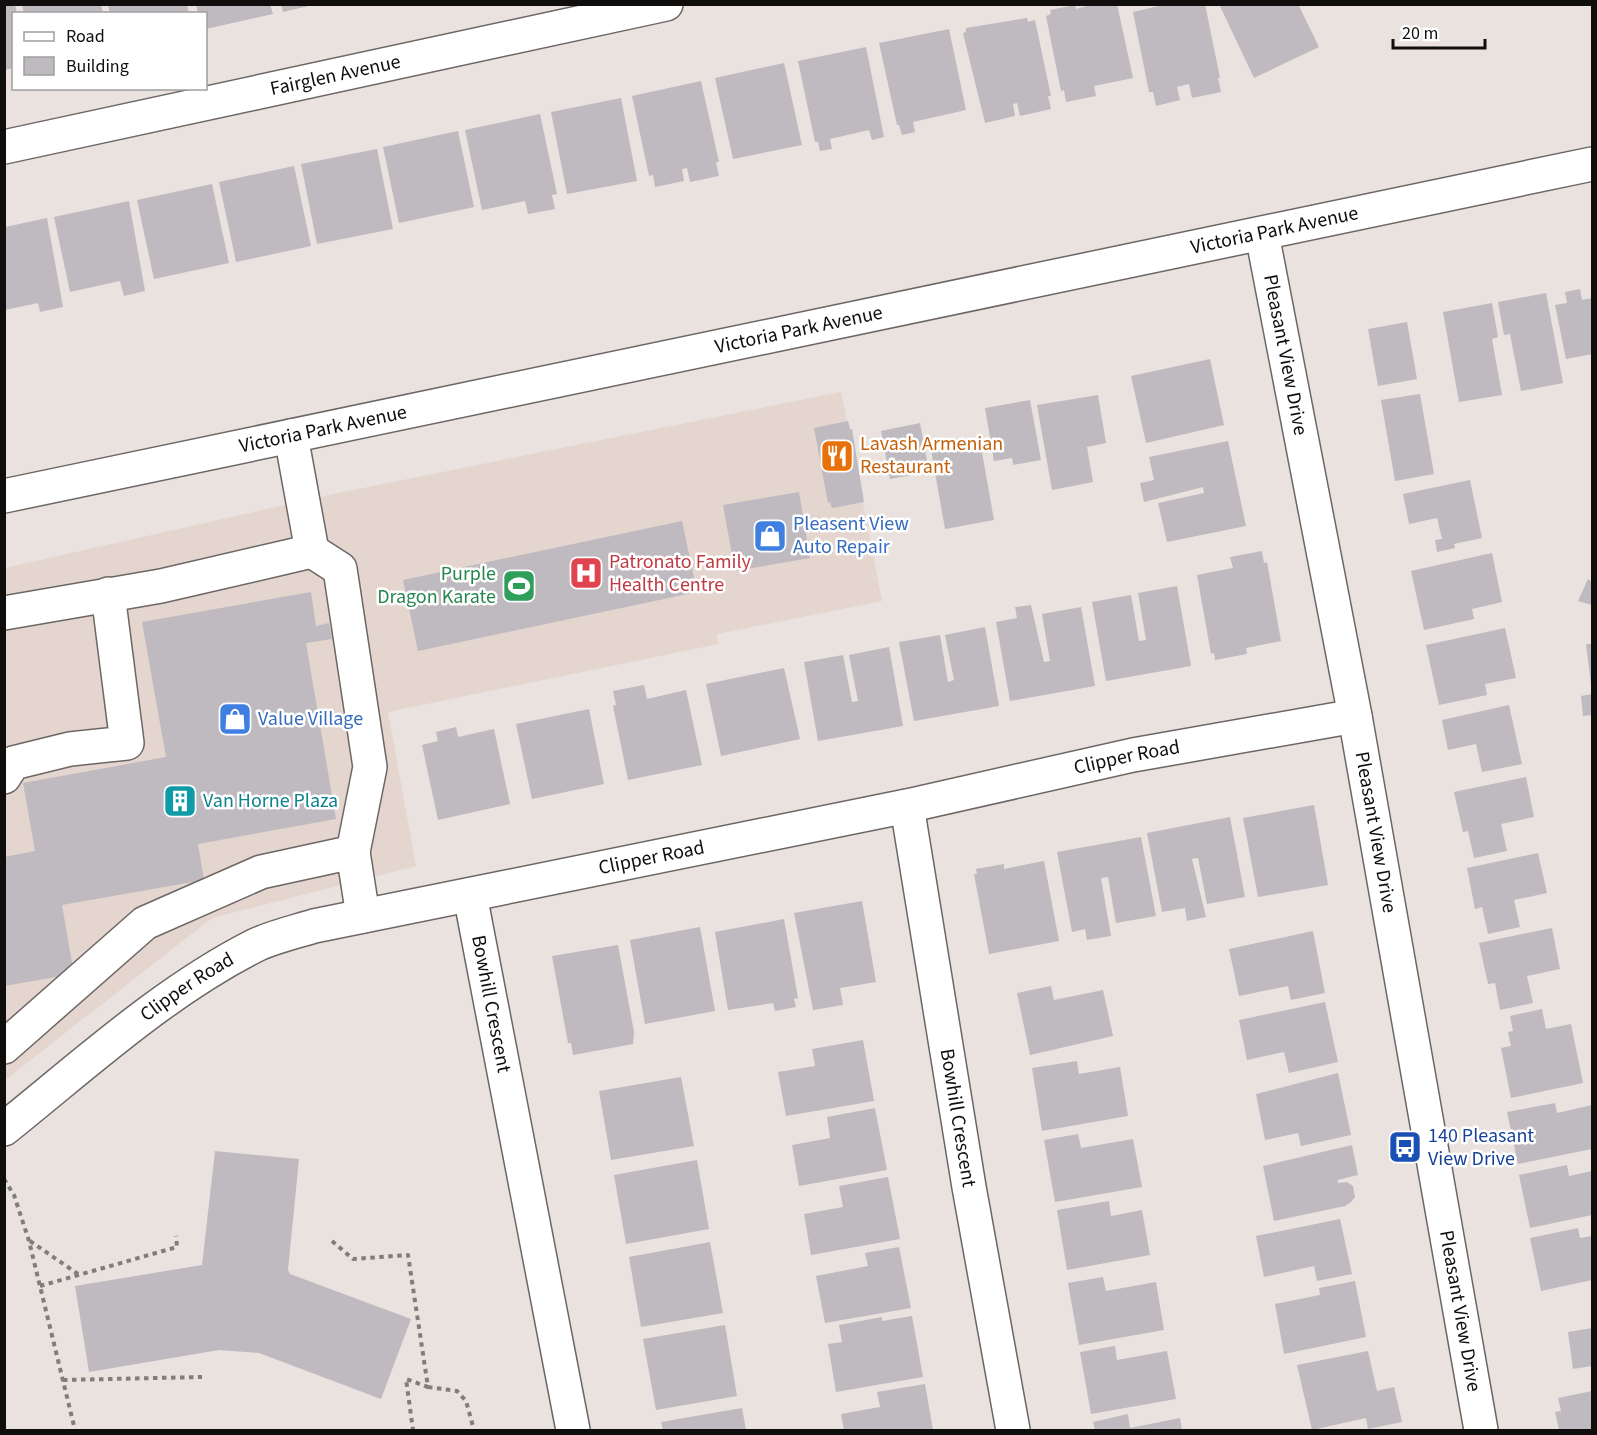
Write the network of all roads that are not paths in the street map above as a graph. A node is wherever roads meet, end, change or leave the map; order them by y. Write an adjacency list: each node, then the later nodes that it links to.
1 (666, 4): 2 (street, Fairglen Avenue)
2 (4, 147)
3 (1593, 164): 4 (street, Victoria Park Avenue)
4 (1262, 234): 5 (street, Victoria Park Avenue); 10 (street, Pleasant View Drive)
5 (291, 436): 6 (street, Victoria Park Avenue); 7 (street)
6 (4, 496)
7 (312, 551): 8 (street); 13 (street)
8 (108, 594): 9 (street); 11 (street)
9 (4, 613)
10 (1355, 716): 12 (street, Clipper Road); 20 (street, Pleasant View Drive)
11 (4, 777)
12 (907, 806): 14 (street, Clipper Road); 19 (street, Bowhill Crescent)
13 (353, 852): 15 (street); 16 (street)
14 (470, 895): 15 (street, Clipper Road); 18 (street, Bowhill Crescent)
15 (363, 915): 17 (street, Clipper Road)
16 (4, 1047)
17 (4, 1129)
18 (573, 1431)
19 (1014, 1431)
20 (1481, 1431)

